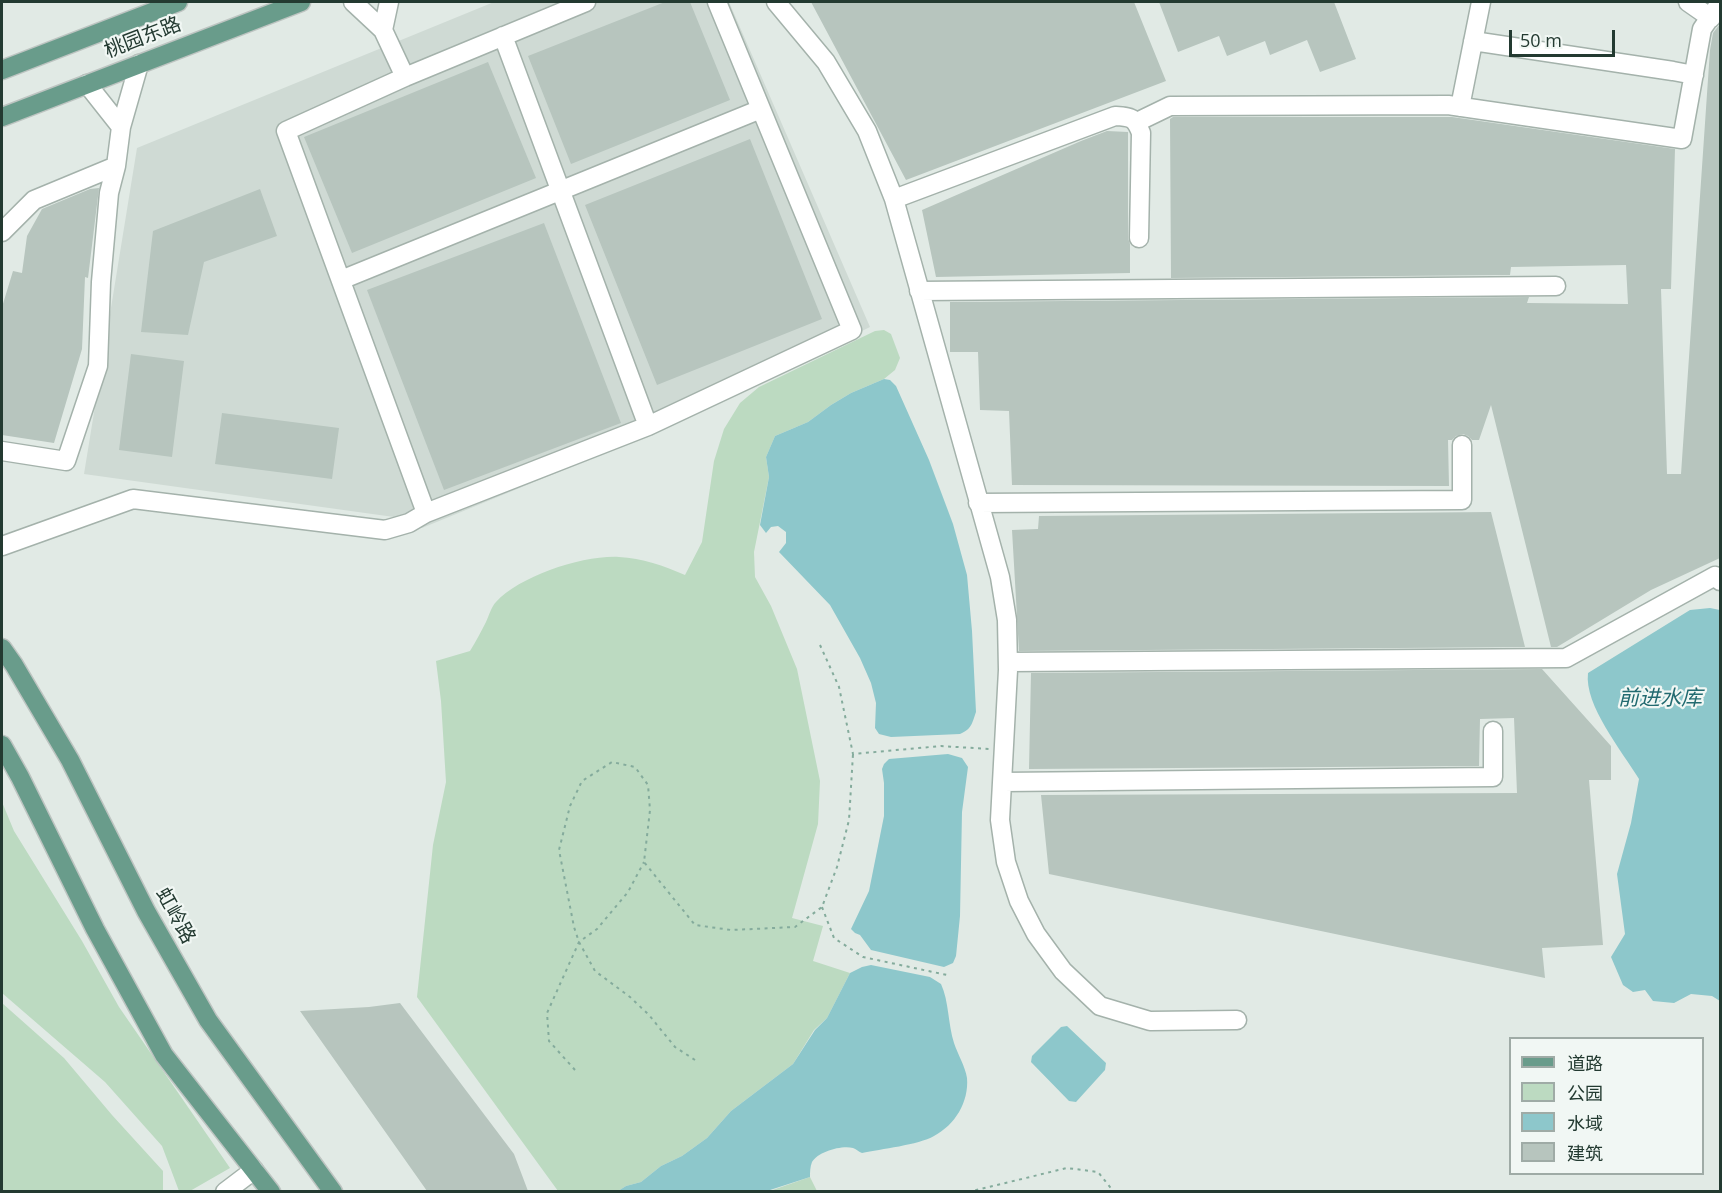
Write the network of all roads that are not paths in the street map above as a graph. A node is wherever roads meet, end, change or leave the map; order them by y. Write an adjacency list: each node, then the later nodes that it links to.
1 (178, 2): 15 (main road, 桃园东路)
2 (301, 2): 14 (main road, 桃园东路)
3 (353, 2): 11 (street)
4 (390, 2): 11 (street)
5 (586, 2): 12 (street)
6 (717, 2): 20 (street)
7 (776, 2): 26 (street)
8 (1481, 2): 13 (street)
9 (1688, 2): 10 (street)
10 (1716, 10): 16 (street)
11 (383, 30): 17 (street)
12 (503, 36): 17 (street); 25 (street)
13 (1473, 42): 16 (street); 19 (street)
14 (139, 64): 18 (main road, 桃园东路); 23 (street)
15 (2, 70)
16 (1694, 75): 19 (street)
17 (405, 77): 29 (street)
18 (87, 84): 21 (main road, 桃园东路); 23 (street)
19 (1460, 107): 22 (street)
20 (761, 109): 25 (street); 32 (street)
21 (2, 117)
22 (1137, 122): 26 (street); 28 (street)
23 (121, 127): 24 (street)
24 (116, 166): 27 (street); 34 (street)
25 (561, 191): 29 (street); 32 (street)
26 (894, 199): 31 (street)
27 (2, 232)
28 (1139, 238)
29 (341, 280): 36 (street)
30 (1556, 286): 31 (street)
31 (919, 291): 35 (street)
32 (648, 426): 36 (street)
33 (1462, 445): 35 (street)
34 (2, 451)
35 (978, 503): 40 (street)
36 (426, 513): 37 (street)
37 (2, 546)
38 (1720, 581): 40 (street)
39 (2, 648): 48 (main road, 虹岭路)
40 (1008, 662): 43 (street)
41 (1493, 731): 43 (street)
42 (2, 745): 45 (main road)
43 (1003, 782): 44 (street)
44 (1237, 1020)
45 (254, 1170): 46 (street); 47 (main road)
46 (225, 1191)
47 (271, 1191)
48 (333, 1191)

